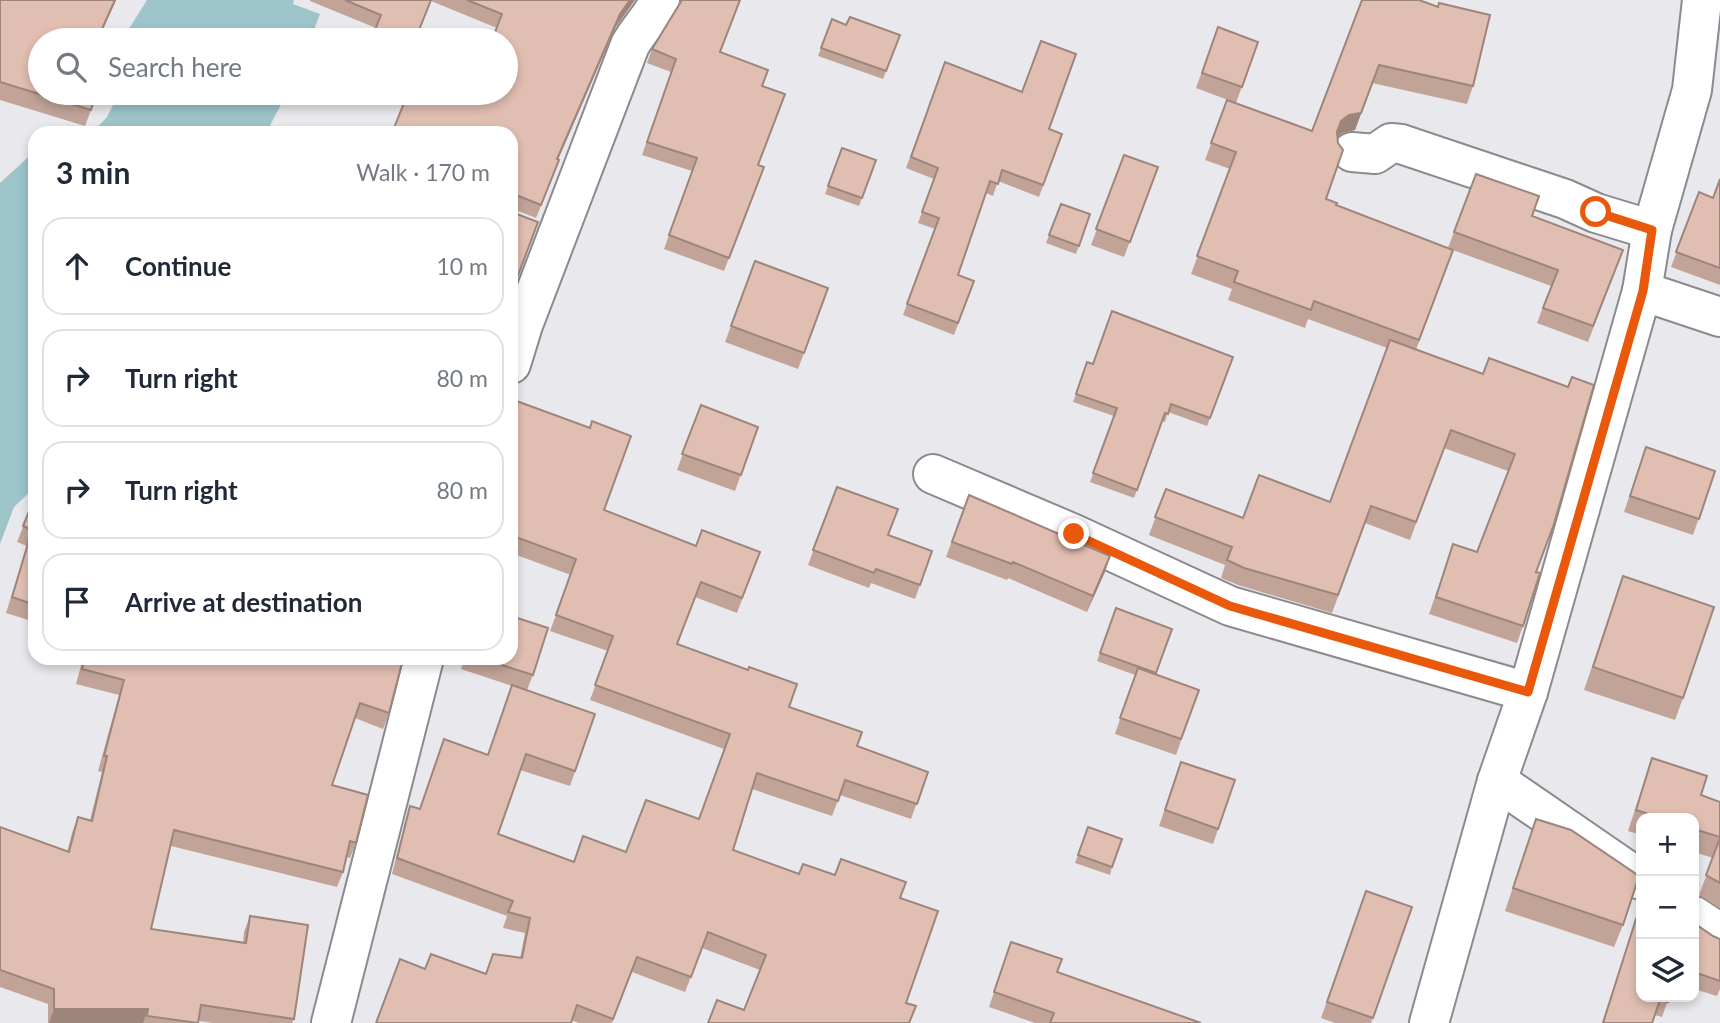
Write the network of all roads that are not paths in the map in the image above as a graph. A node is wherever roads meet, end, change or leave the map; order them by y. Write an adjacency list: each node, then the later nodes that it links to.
1 (660, 0): 8 (street)
2 (1702, 0): 3 (street)
3 (1706, 89): 5 (street)
4 (1352, 152): 5 (street)
5 (1652, 230): 6 (street)
6 (1643, 291): 7 (street); 11 (street)
7 (1720, 317)
8 (518, 341)
9 (933, 474): 11 (street)
10 (422, 665): 16 (street)
11 (1528, 692): 12 (street)
12 (1497, 781): 13 (street); 17 (street)
13 (1636, 877)
14 (1699, 919): 15 (street)
15 (1720, 933)
16 (331, 1023)
17 (1429, 1023)

